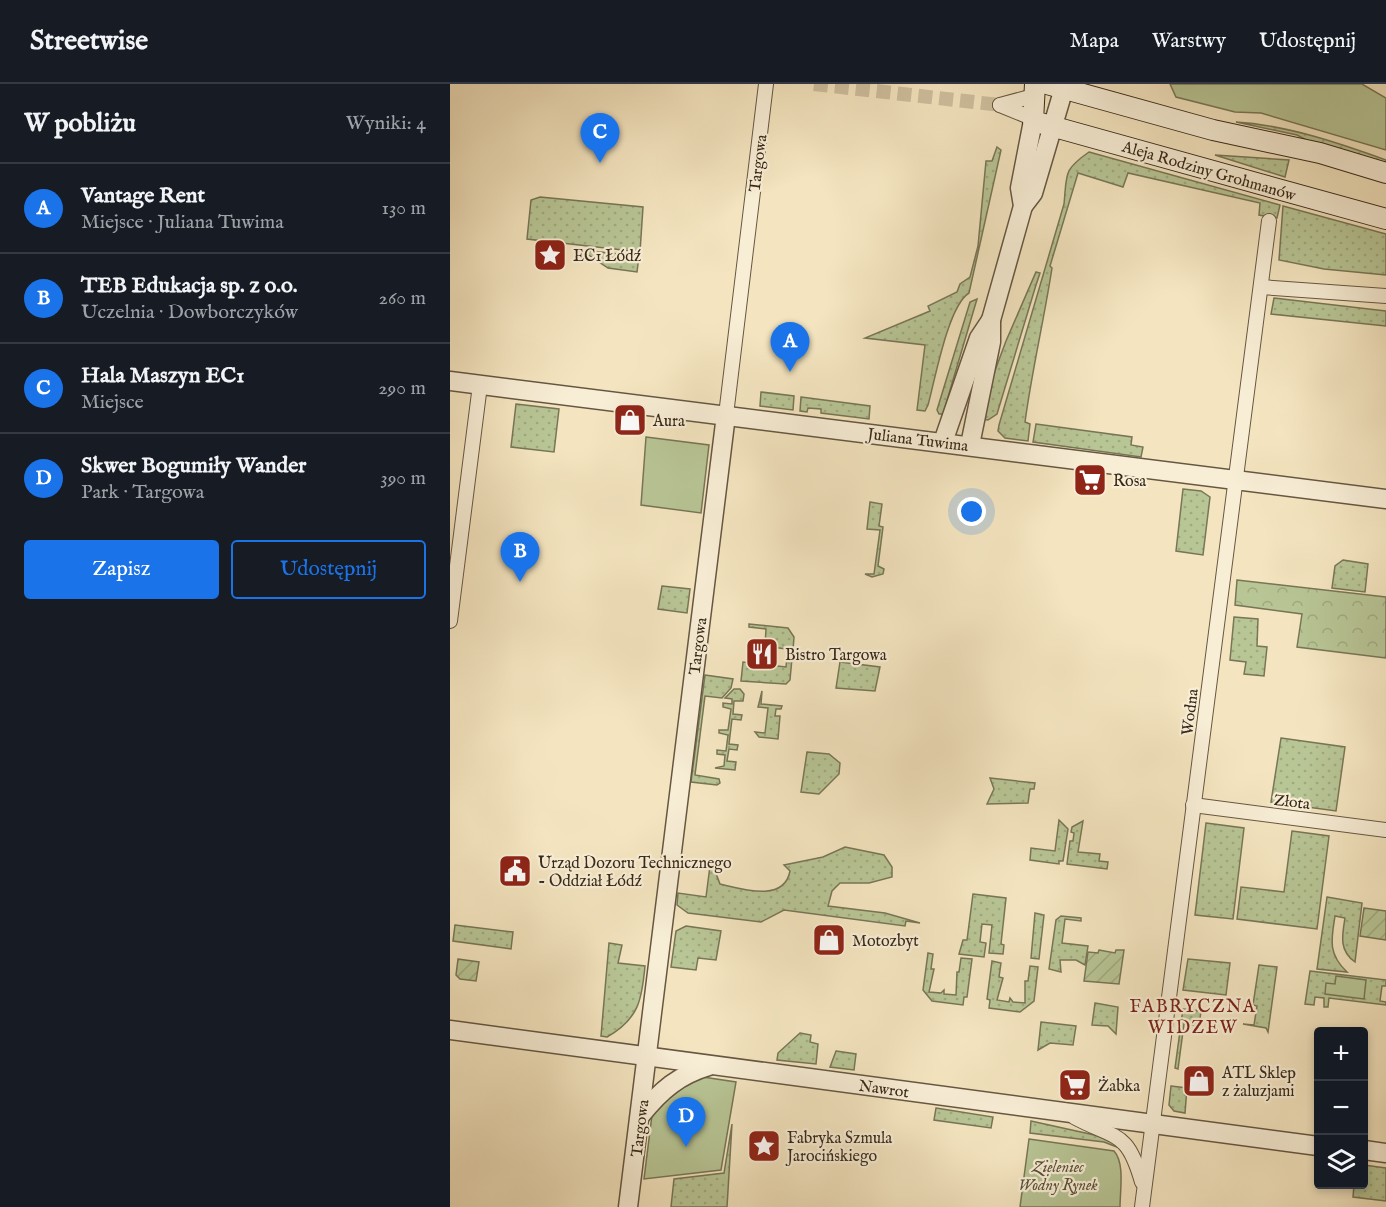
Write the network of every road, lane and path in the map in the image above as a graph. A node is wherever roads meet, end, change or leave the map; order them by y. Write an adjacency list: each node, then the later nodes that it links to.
1 (1058, 85): 4 (street); 5 (main road)
2 (765, 90): 13 (street, Targowa)
3 (1031, 91): 4 (main road); 4 (street)
4 (1038, 129): 6 (main road, Aleja Rodziny Grohmanów); 10 (street)
5 (1386, 173)
6 (1386, 219)
7 (1269, 220): 8 (street, Wodna)
8 (1261, 287): 9 (street); 16 (street, Wodna)
9 (1386, 296)
10 (991, 320): 14 (street); 15 (street)
11 (450, 381): 12 (street, Juliana Tuwima)
12 (480, 386): 13 (street, Juliana Tuwima); 18 (street)
13 (726, 415): 14 (street, Juliana Tuwima); 22 (street, Targowa)
14 (943, 442): 15 (street, Juliana Tuwima)
15 (970, 445): 16 (street, Juliana Tuwima)
16 (1236, 480): 17 (street, Juliana Tuwima); 19 (street, Wodna)
17 (1386, 499)
18 (450, 621)
19 (1193, 805): 20 (street, Złota); 26 (street, Wodna)
20 (1386, 830)
21 (450, 1030): 22 (street, Nawrot)
22 (648, 1056): 23 (street, Nawrot); 25 (street, Targowa)
23 (713, 1065): 24 (street, Nawrot); 25 (street)
24 (1064, 1112): 26 (street, Nawrot); 30 (street)
25 (640, 1116): 31 (street, Targowa)
26 (1152, 1124): 27 (street, Nawrot); 30 (street, Wodna)
27 (1314, 1145)
28 (1368, 1151): 29 (street)
29 (1386, 1153)
30 (1144, 1188): 32 (street, Wodna)
31 (628, 1207)
32 (1142, 1207)

